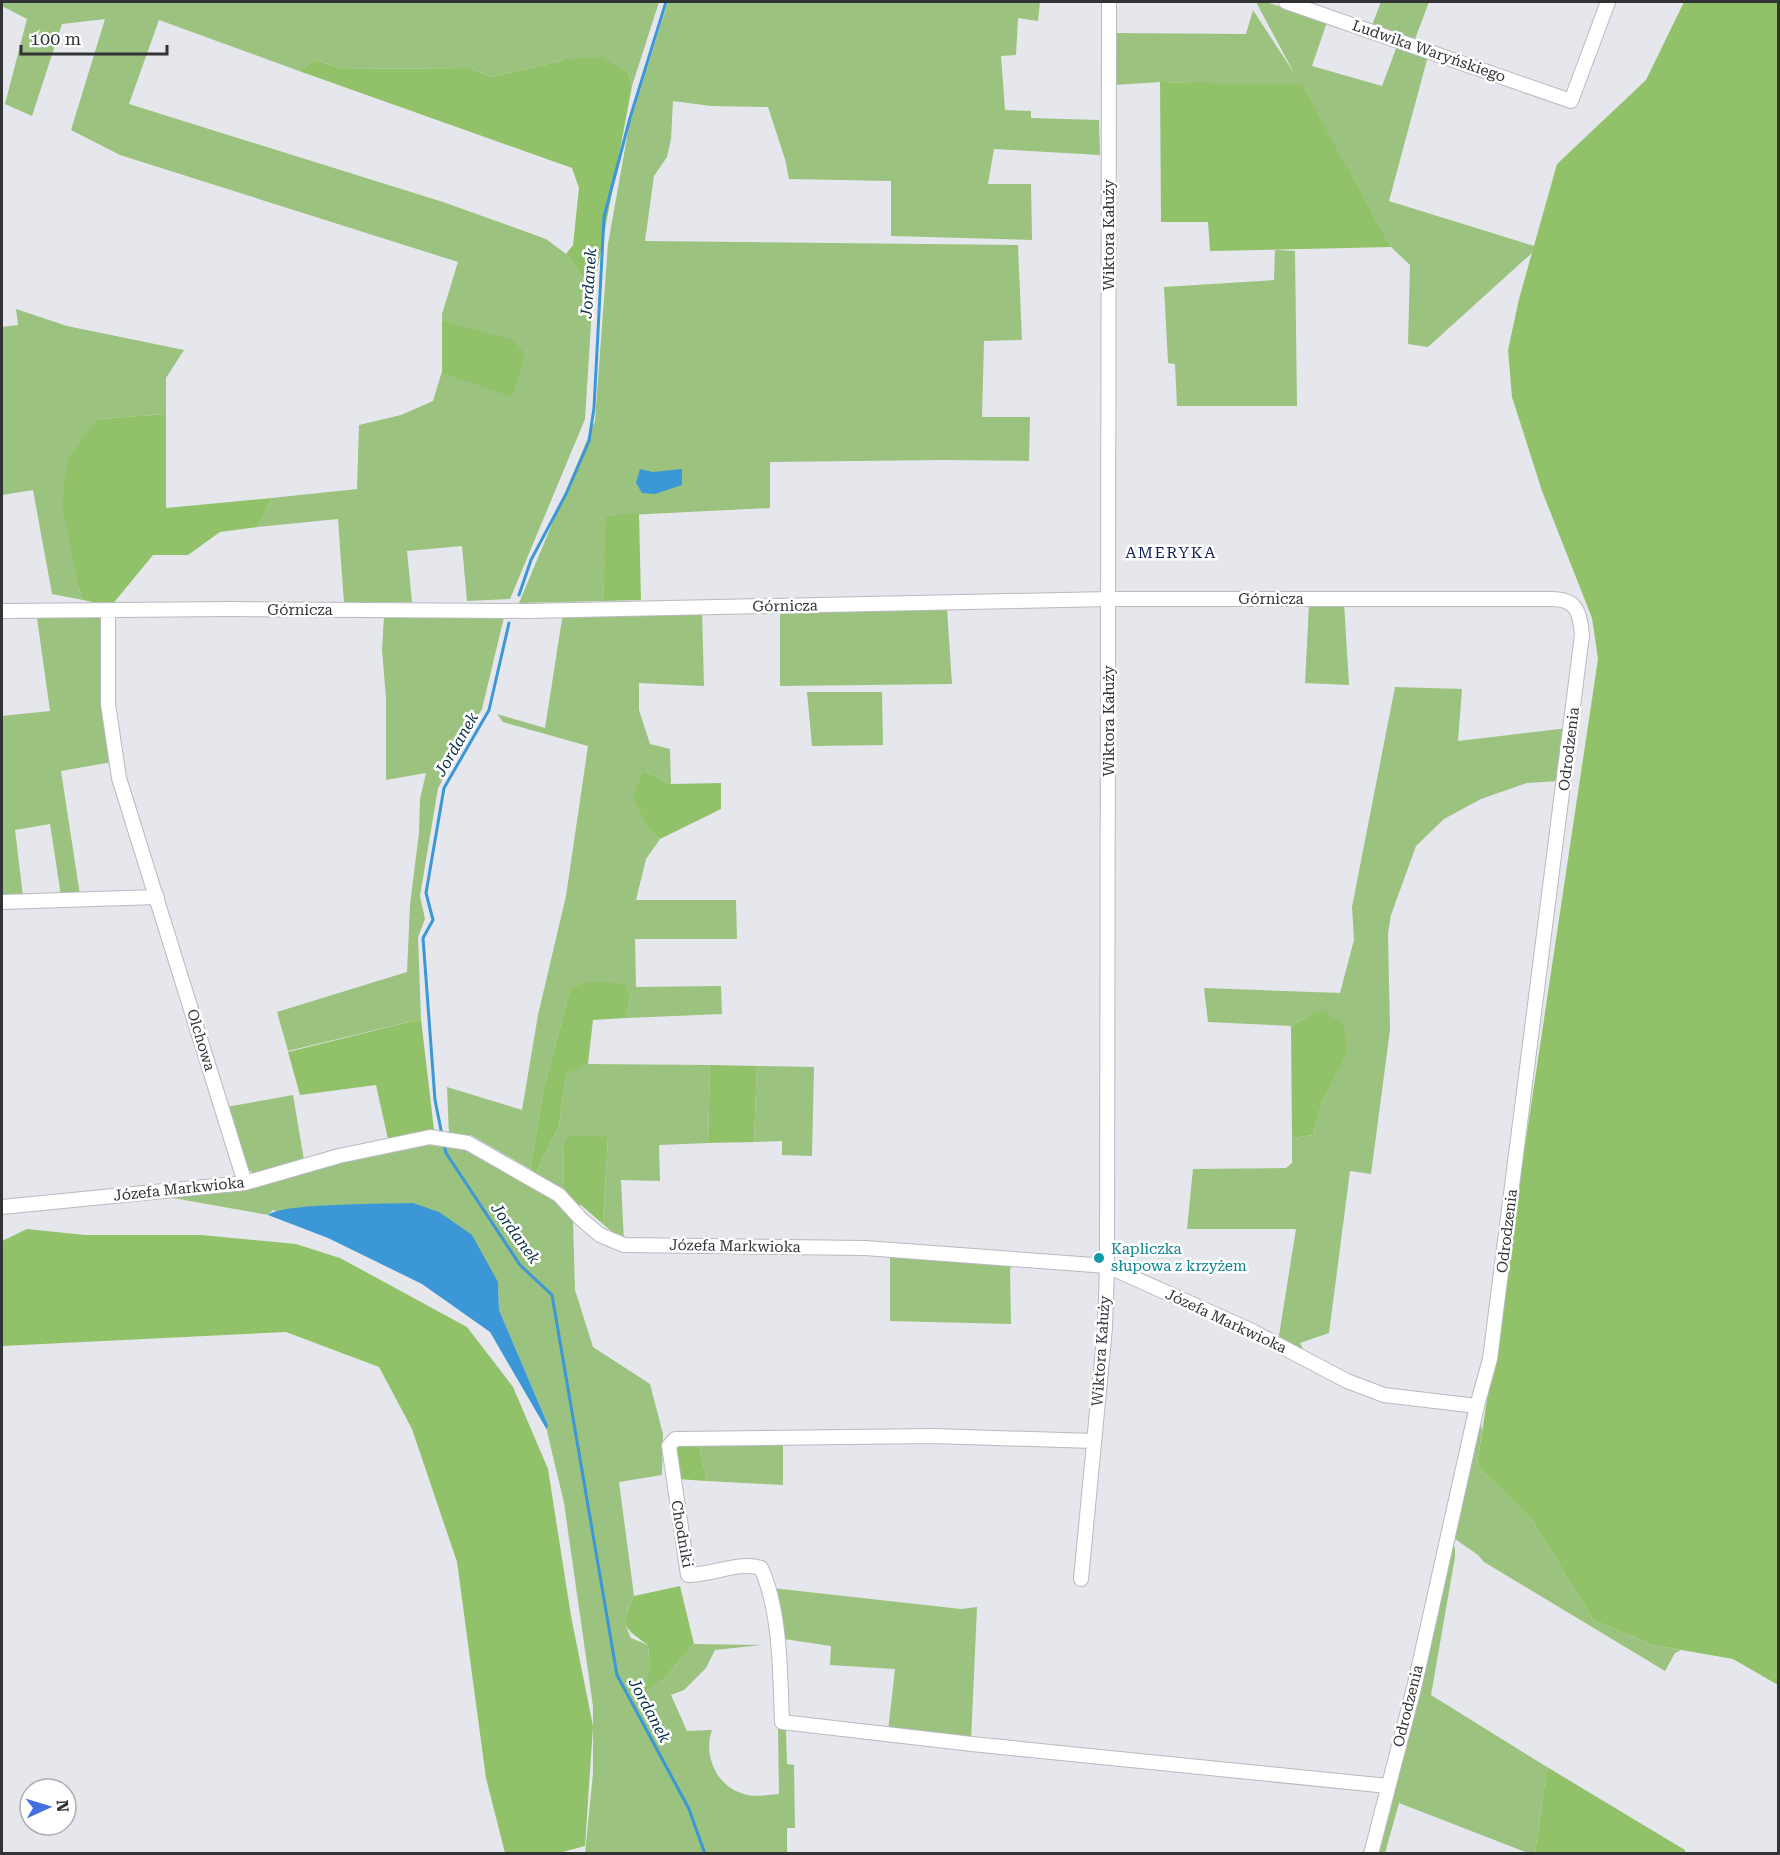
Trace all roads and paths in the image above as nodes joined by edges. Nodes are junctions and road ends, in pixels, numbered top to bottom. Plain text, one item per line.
1 (1109, 2) edge
2 (1286, 2) edge
3 (1608, 2) edge
4 (1109, 599) junction
5 (1569, 601) joint
6 (2, 611) edge
7 (108, 611) junction
8 (157, 897) junction
9 (2, 902) edge
10 (245, 1183) junction
11 (2, 1207) edge
12 (1107, 1266) junction
13 (1477, 1406) junction
14 (1094, 1441) junction
15 (1081, 1579) dead end
16 (1388, 1786) junction
17 (1371, 1854) edge

1 - 4 street, Wiktora Kałuży
2 - 3 street, Ludwika Waryńskiego
4 - 5 street, Górnicza
4 - 7 street, Górnicza
4 - 12 street, Wiktora Kałuży
5 - 13 street, Odrodzenia
6 - 7 street, Górnicza
7 - 8 street, Olchowa
8 - 9 street
8 - 10 street, Olchowa
10 - 11 street, Józefa Markwioka
10 - 12 street, Józefa Markwioka
12 - 13 street, Józefa Markwioka
12 - 14 street, Wiktora Kałuży
13 - 16 street, Odrodzenia
14 - 15 street, Wiktora Kałuży
14 - 16 street, Chodniki
16 - 17 street, Odrodzenia

